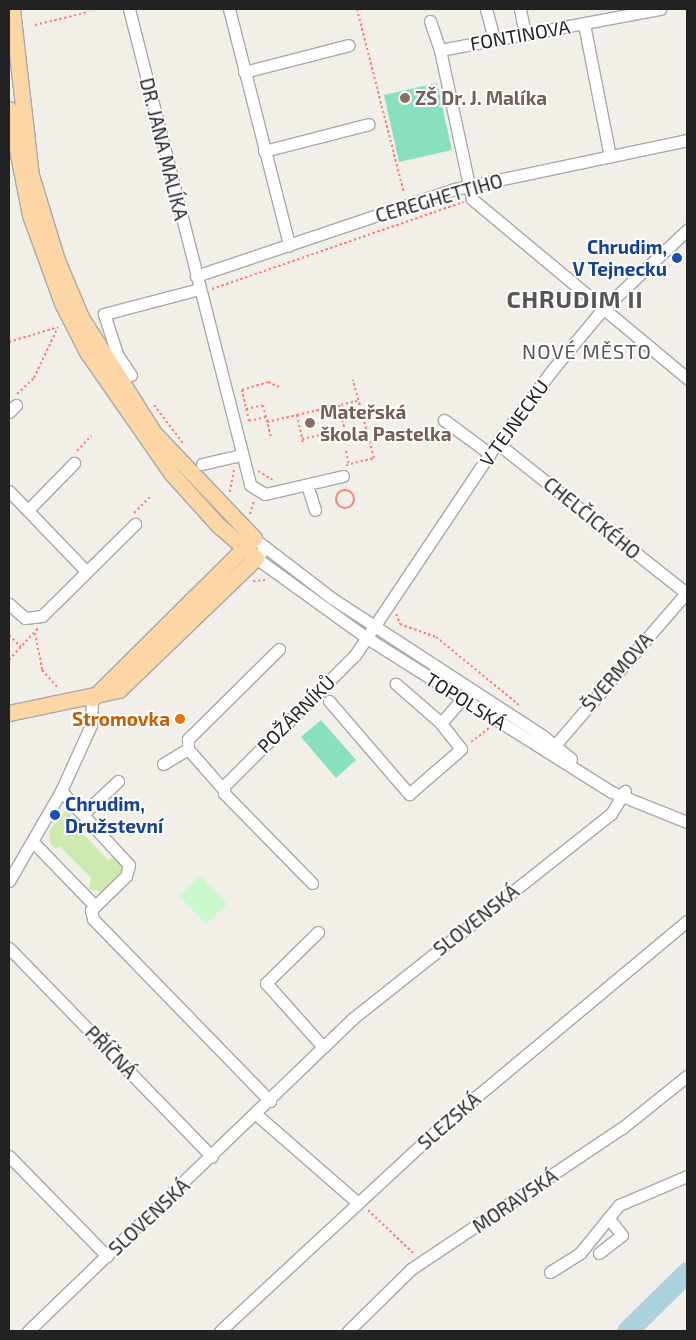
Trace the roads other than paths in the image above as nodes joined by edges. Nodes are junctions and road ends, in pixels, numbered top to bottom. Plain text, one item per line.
1 (12, 9) edge
2 (129, 9) edge
3 (229, 9) edge
4 (486, 9) edge
5 (520, 9) edge
6 (660, 9) edge
7 (430, 21) dead end
8 (584, 24) junction
9 (525, 34) junction
10 (494, 39) junction
11 (350, 45) dead end
12 (440, 50) junction
13 (244, 72) junction
14 (9, 109) edge
15 (369, 124) dead end
16 (687, 140) edge
17 (16, 147) edge
18 (264, 152) junction
19 (610, 156) junction
20 (467, 186) junction
21 (687, 230) edge
22 (289, 245) junction
23 (196, 276) junction
24 (199, 290) junction
25 (602, 310) junction
26 (131, 375) dead end
27 (687, 378) edge
28 (444, 420) dead end
29 (497, 443) junction
30 (490, 454) junction
31 (239, 455) junction
32 (74, 463) dead end
33 (202, 464) dead end
34 (342, 472) road end
35 (307, 485) junction
36 (9, 491) edge
37 (28, 510) junction
38 (315, 510) dead end
39 (132, 521) road end
40 (255, 548) junction
41 (87, 572) junction
42 (687, 593) edge
43 (9, 604) edge
44 (374, 627) junction
45 (367, 638) junction
46 (279, 649) dead end
47 (396, 684) dead end
48 (470, 688) junction
49 (92, 699) junction
50 (463, 699) junction
51 (329, 701) dead end
52 (10, 709) edge
53 (441, 723) junction
54 (188, 749) junction
55 (551, 749) junction
56 (163, 764) dead end
57 (118, 781) dead end
58 (223, 789) junction
59 (61, 791) junction
60 (623, 794) junction
61 (83, 814) junction
62 (687, 814) edge
63 (687, 822) edge
64 (33, 842) junction
65 (9, 881) edge
66 (312, 882) dead end
67 (95, 906) junction
68 (687, 921) edge
69 (318, 932) dead end
70 (9, 948) edge
71 (322, 1047) junction
72 (687, 1076) edge
73 (270, 1101) junction
74 (257, 1115) junction
75 (9, 1156) edge
76 (212, 1157) junction
77 (687, 1176) edge
78 (362, 1205) junction
79 (608, 1218) junction
80 (599, 1253) dead end
81 (107, 1256) junction
82 (550, 1272) dead end
83 (28, 1331) edge
84 (220, 1331) edge
85 (348, 1331) edge

1 - 17 main road
2 - 23 street, DR. JANA MALÍKA
3 - 13 street
4 - 10 street
5 - 9 street
6 - 8 street, FONTINOVA
7 - 12 street
8 - 9 street, FONTINOVA
8 - 19 street
9 - 10 street, FONTINOVA
10 - 12 street, FONTINOVA
11 - 13 street
12 - 20 street
13 - 18 street
14 - 17 main road
15 - 18 street
16 - 19 street, CEREGHETTIHO
17 - 40 main road
18 - 22 street
19 - 20 street, CEREGHETTIHO
20 - 22 street, CEREGHETTIHO
20 - 25 street
21 - 25 street, V TEJNECKU
22 - 23 street, CEREGHETTIHO
23 - 24 street, DR. JANA MALÍKA
24 - 26 street
24 - 31 street, DR. JANA MALÍKA
25 - 27 street
25 - 29 street, V TEJNECKU
28 - 30 street
29 - 30 street, V TEJNECKU
29 - 42 street, CHELČICKÉHO
30 - 44 street, V TEJNECKU
31 - 33 street
31 - 35 street, DR. JANA MALÍKA
32 - 37 street
34 - 35 street
35 - 38 street
36 - 37 street
37 - 41 street
39 - 41 street
40 - 44 street, TOPOLSKÁ
40 - 45 street, TOPOLSKÁ
40 - 49 main road
41 - 43 street
42 - 55 street, ŠVERMOVA
44 - 45 street, V TEJNECKU
44 - 48 street, TOPOLSKÁ
45 - 50 street, TOPOLSKÁ
45 - 58 street, POŽÁRNÍKŮ
46 - 54 street
47 - 53 street
48 - 50 street
48 - 55 street, TOPOLSKÁ
49 - 52 main road
49 - 59 street
50 - 53 street
50 - 55 street, TOPOLSKÁ
51 - 53 street
54 - 56 street
54 - 58 street
55 - 60 street, TOPOLSKÁ
57 - 61 street
58 - 66 street
59 - 61 street
59 - 64 street
60 - 62 street, TOPOLSKÁ
60 - 63 street, TOPOLSKÁ
60 - 71 street, SLOVENSKÁ
61 - 67 street
64 - 65 street
64 - 67 street
67 - 73 street
68 - 78 street, SLEZSKÁ
69 - 71 street
70 - 76 street, PŘÍČNÁ
71 - 73 street, SLOVENSKÁ
72 - 85 street, MORAVSKÁ
73 - 74 street, SLOVENSKÁ
74 - 76 street, SLOVENSKÁ
74 - 78 street
75 - 81 street
76 - 81 street, SLOVENSKÁ
77 - 79 street
78 - 84 street, SLEZSKÁ
79 - 80 street
79 - 82 street
81 - 83 street, SLOVENSKÁ

